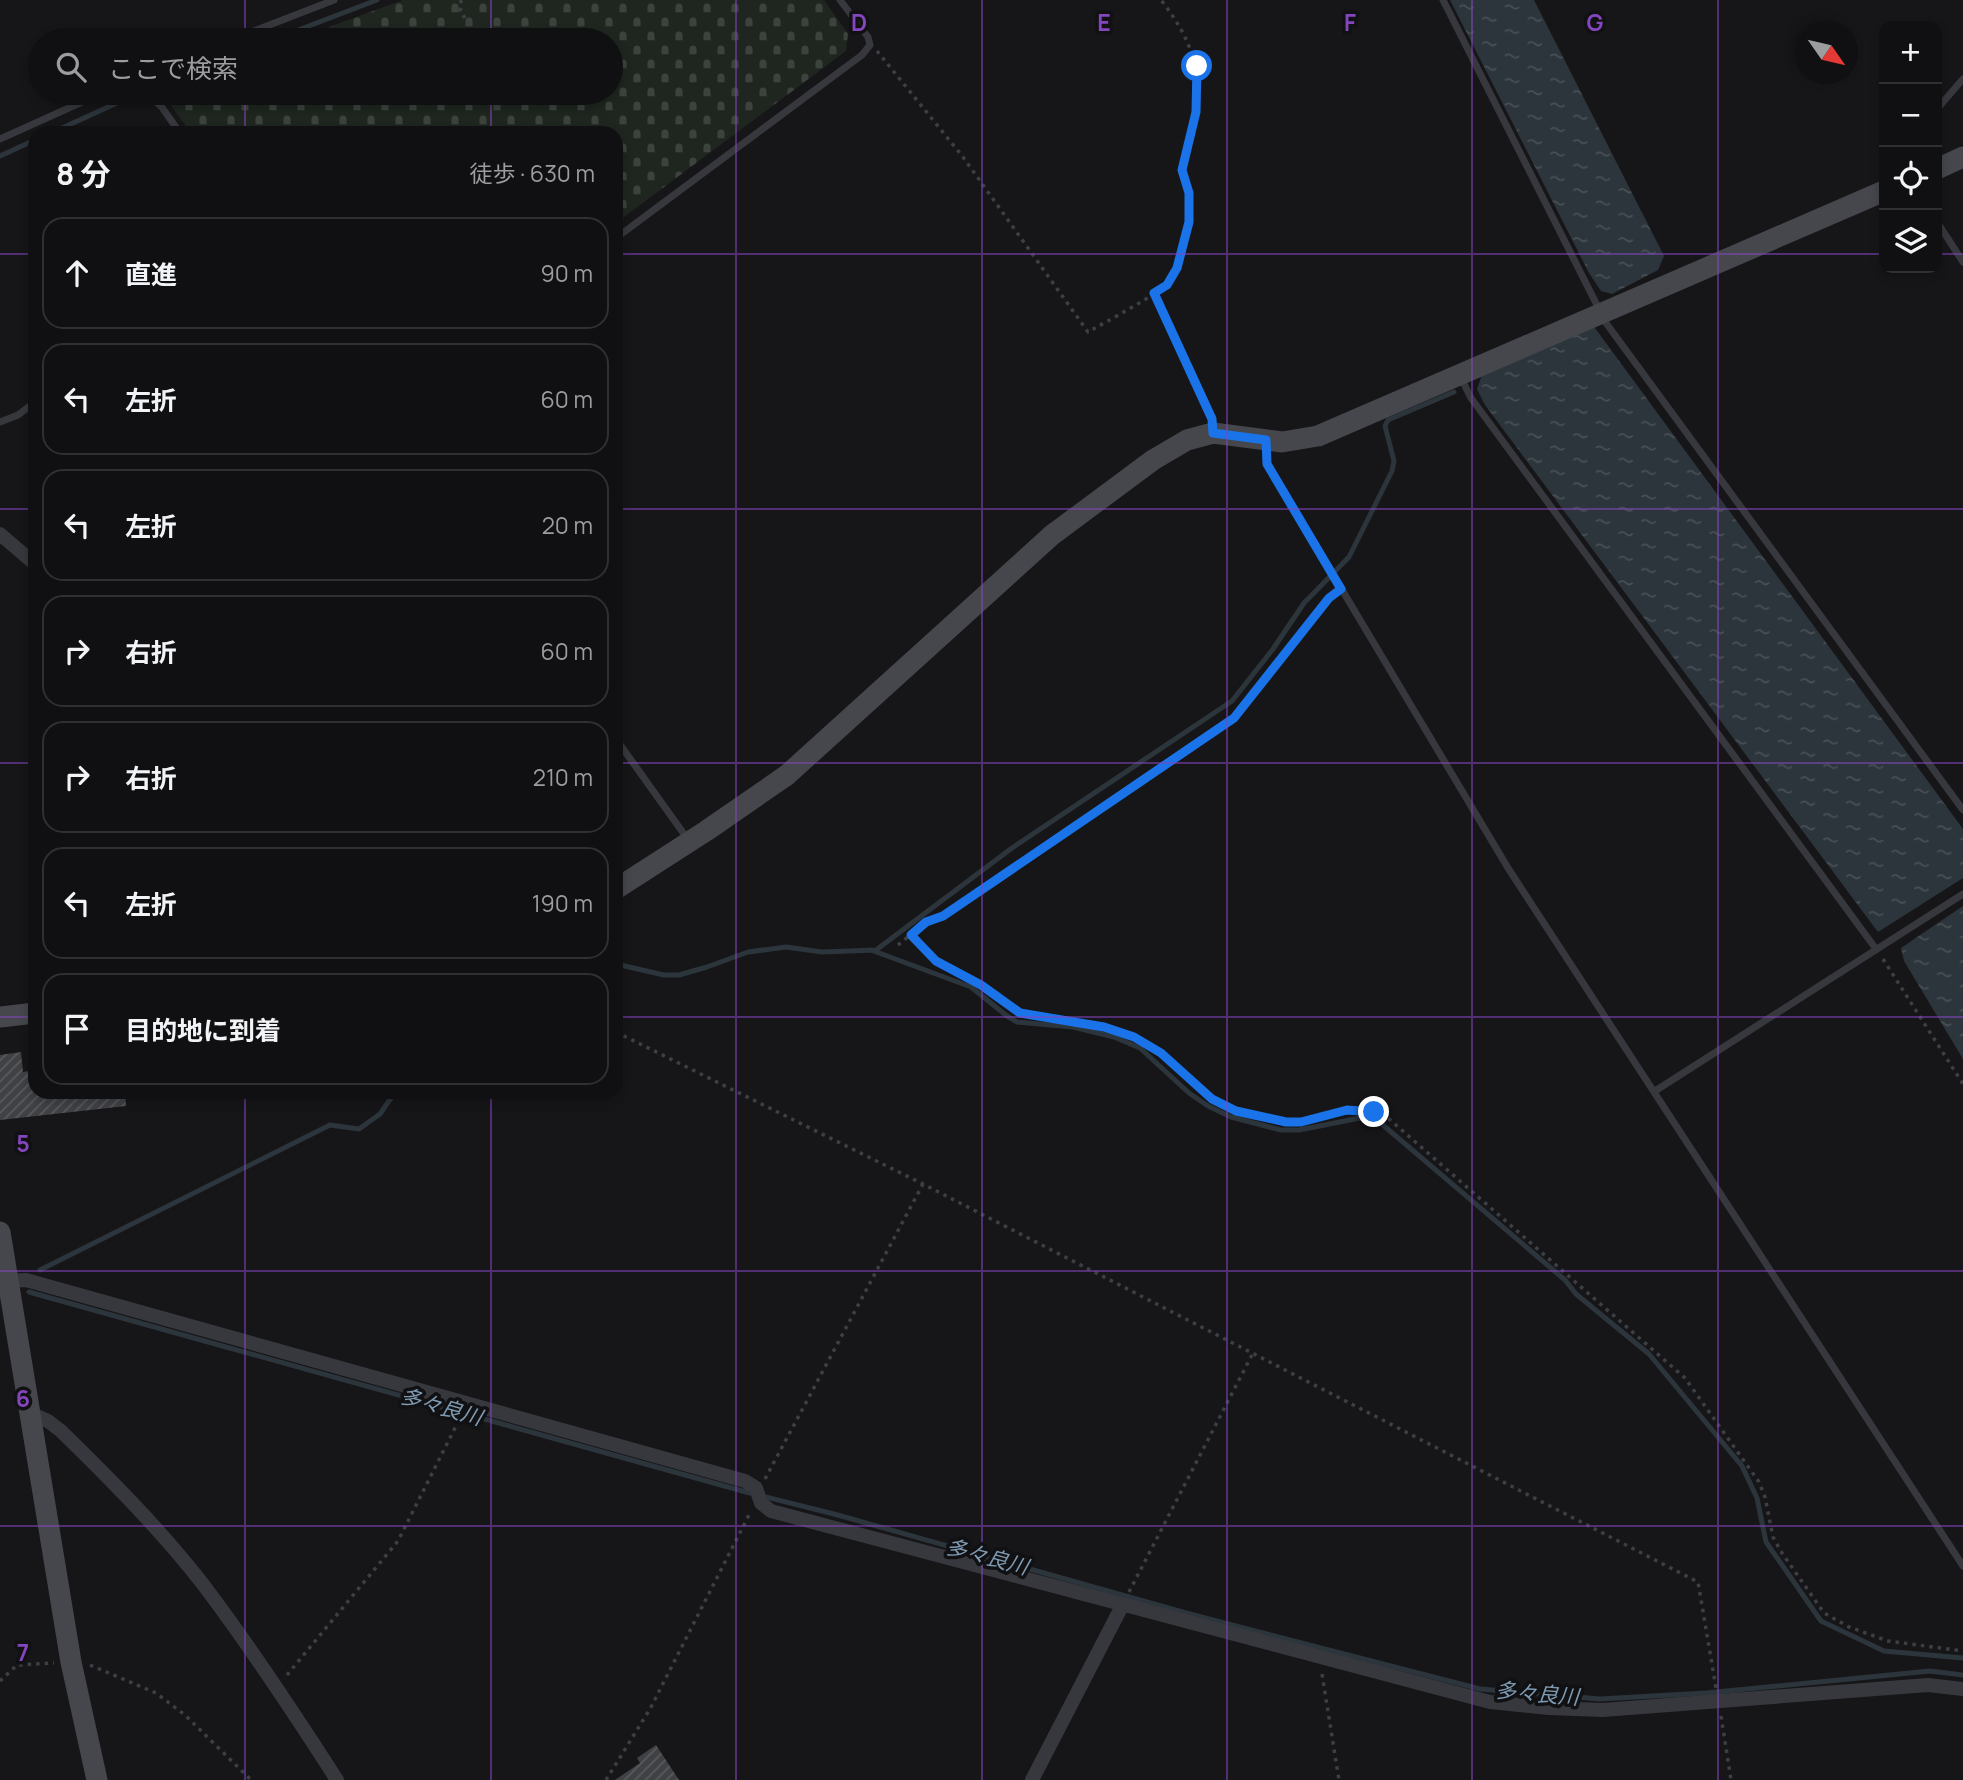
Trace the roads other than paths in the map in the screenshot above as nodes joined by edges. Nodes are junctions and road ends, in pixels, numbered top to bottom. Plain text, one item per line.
1 (334, 0) edge
2 (840, 0) edge
3 (1443, 0) edge
4 (262, 28) edge
5 (1963, 79) edge
6 (1942, 103) edge
7 (75, 105) edge
8 (160, 105) edge
9 (28, 126) edge
10 (29, 126) edge
11 (175, 126) edge
12 (0, 139) edge
13 (1963, 157) edge
14 (1942, 167) edge
15 (1879, 193) edge
16 (1942, 230) edge
17 (623, 233) edge
18 (1963, 262) edge
19 (1600, 313) junction
20 (1459, 375) junction
21 (28, 407) edge
22 (0, 422) edge
23 (1266, 440) junction
24 (0, 534) edge
25 (28, 558) edge
26 (623, 748) edge
27 (1963, 810) edge
28 (689, 842) junction
29 (623, 884) edge
30 (1963, 894) edge
31 (1876, 949) junction
32 (28, 1014) edge
33 (0, 1017) edge
34 (1655, 1091) junction
35 (1, 1240) edge
36 (8, 1281) junction
37 (32, 1414) junction
38 (1963, 1566) edge
39 (1122, 1606) junction
40 (1963, 1689) edge
41 (97, 1780) edge
42 (337, 1780) edge
43 (1032, 1780) edge

1 - 4 lane
2 - 17 lane
3 - 19 lane
5 - 6 lane
7 - 10 lane
8 - 11 lane
9 - 12 lane
13 - 14 street
15 - 19 street
16 - 18 lane
19 - 20 street
19 - 27 lane
20 - 23 street
20 - 31 lane
21 - 22 lane
23 - 28 street
23 - 34 lane
24 - 25 street
26 - 28 lane
28 - 29 street
30 - 31 lane
31 - 34 lane
32 - 33 street
34 - 38 lane
35 - 36 street
36 - 37 street
36 - 39 street
37 - 41 street
37 - 42 street
39 - 40 street
39 - 43 street

